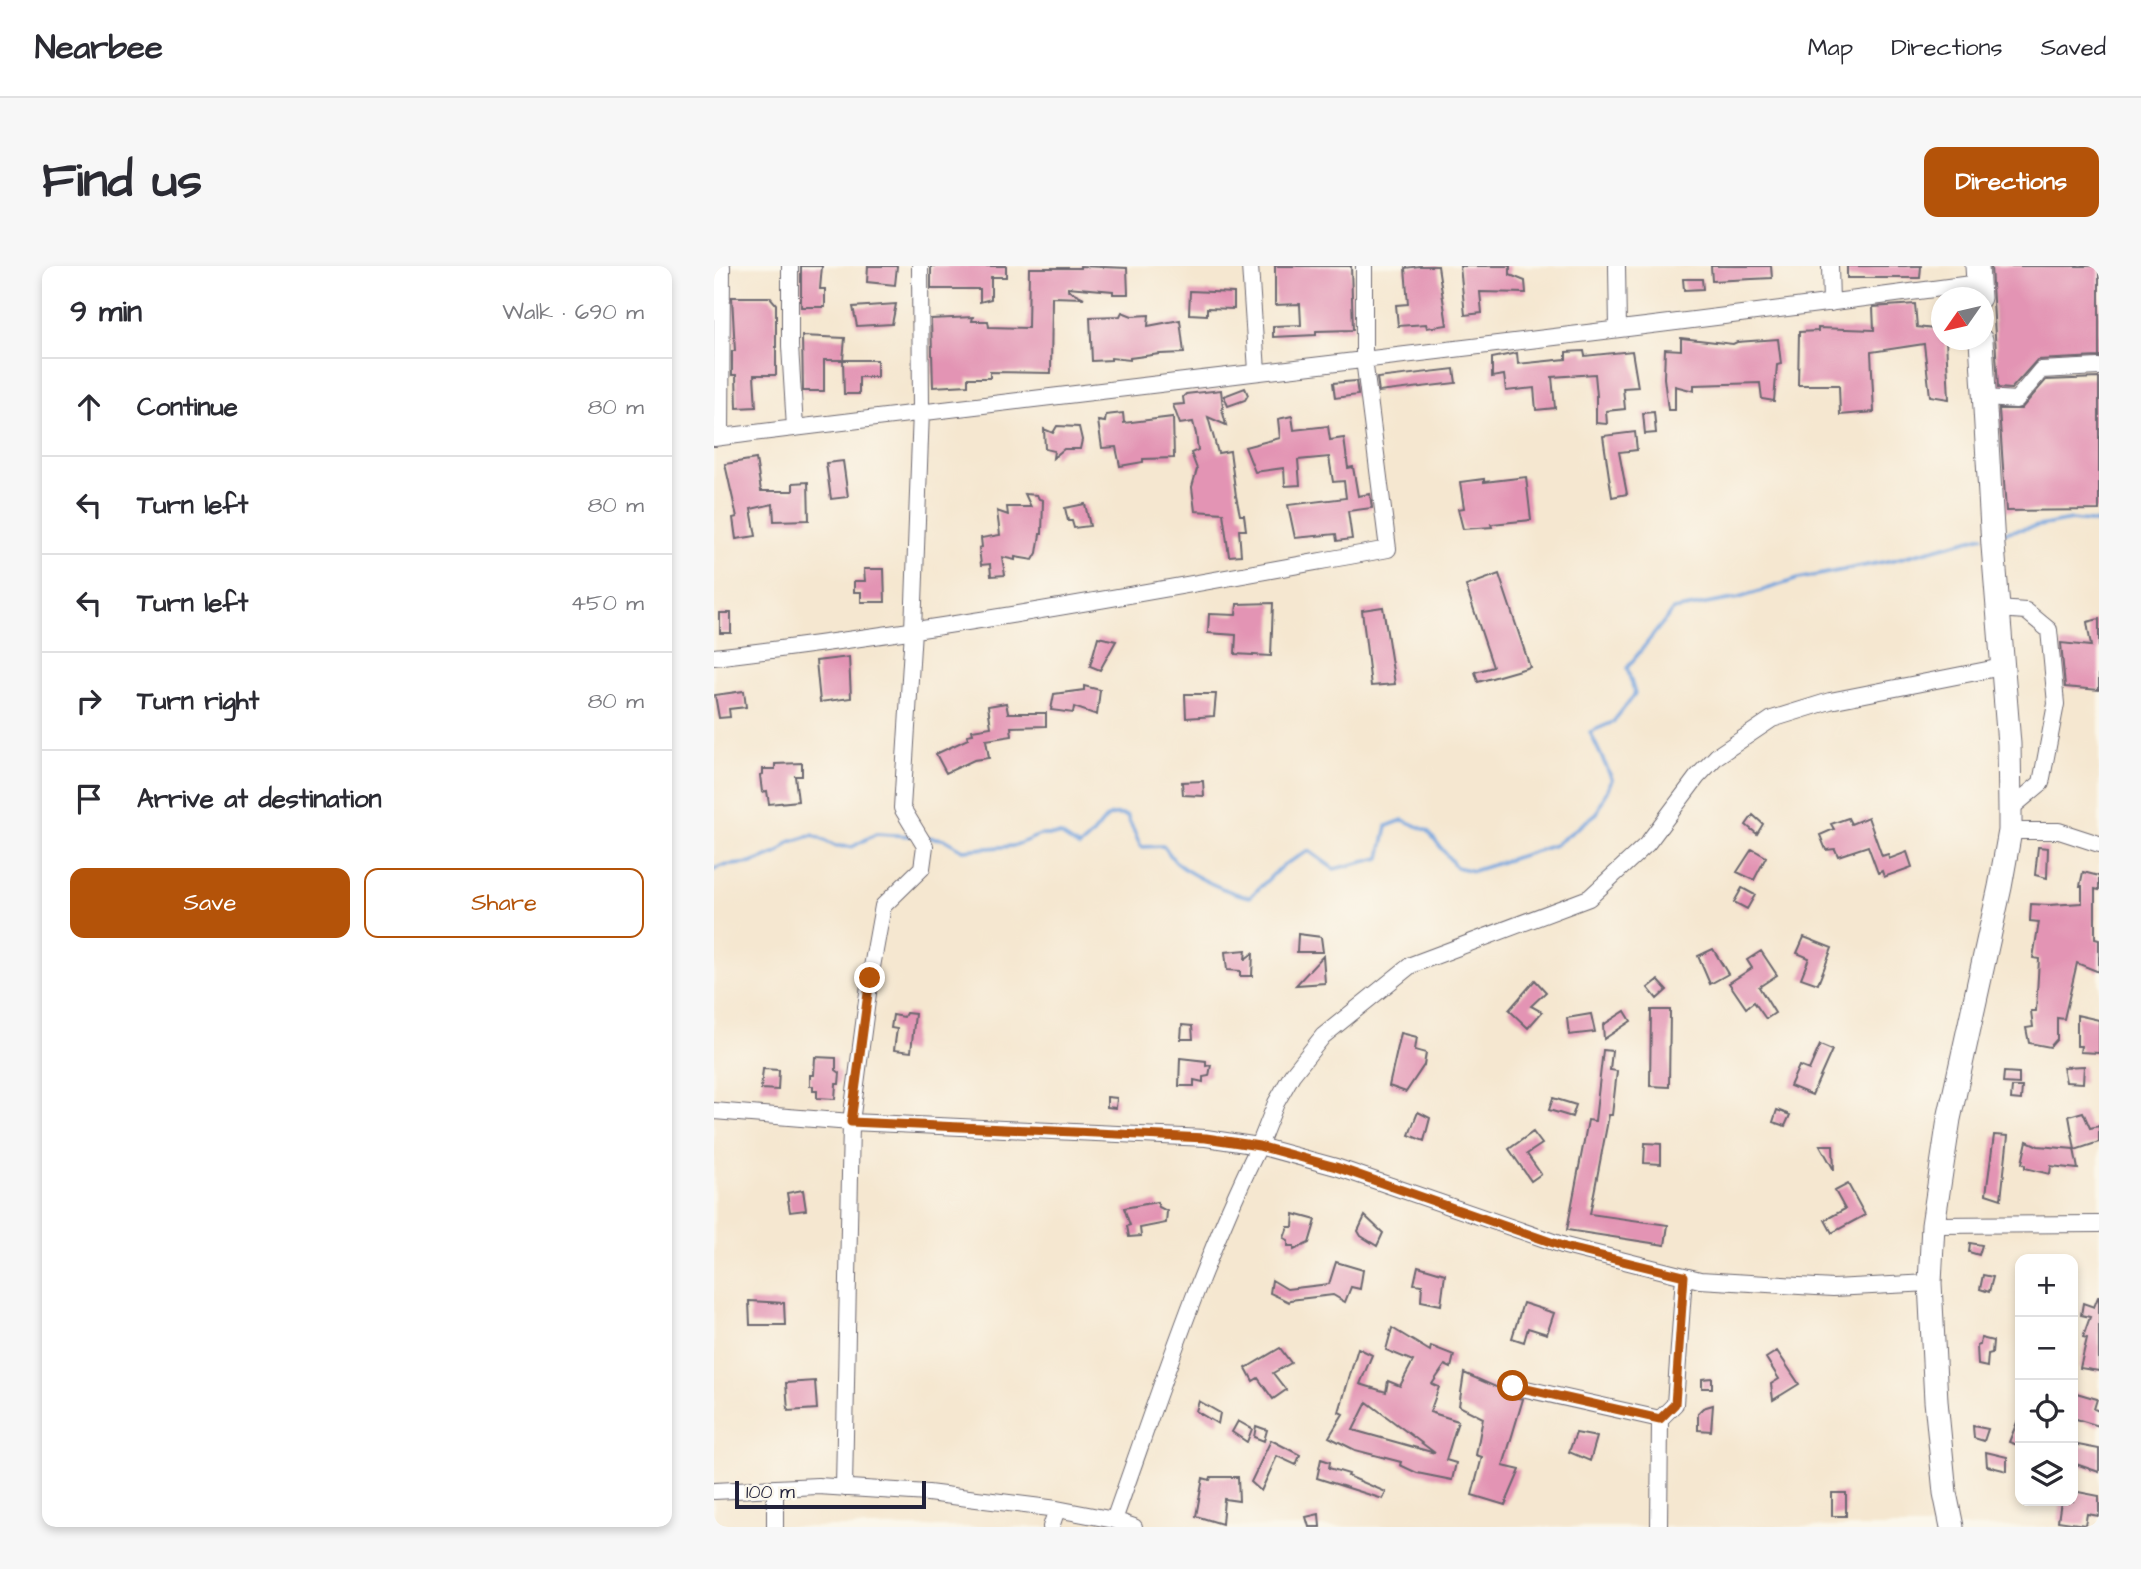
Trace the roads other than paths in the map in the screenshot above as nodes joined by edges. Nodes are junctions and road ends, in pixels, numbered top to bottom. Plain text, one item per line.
1 (722, 266) edge
2 (790, 266) edge
3 (920, 266) edge
4 (1250, 266) edge
5 (1364, 266) edge
6 (1617, 266) edge
7 (1830, 266) edge
8 (1978, 282) edge
9 (1831, 303) junction
10 (717, 321) edge
11 (1618, 329) junction
12 (1982, 350) edge
13 (1364, 359) junction
14 (2099, 367) edge
15 (1257, 372) junction
16 (1985, 398) junction
17 (921, 411) junction
18 (795, 428) junction
19 (718, 437) edge
20 (1998, 609) junction
21 (913, 630) junction
22 (714, 657) edge
23 (2002, 667) junction
24 (2010, 820) junction
25 (2099, 844) edge
26 (714, 1111) edge
27 (851, 1122) junction
28 (1259, 1146) junction
29 (1933, 1224) junction
30 (2099, 1224) edge
31 (1684, 1276) junction
32 (1930, 1283) junction
33 (1513, 1386) dead end
34 (1660, 1419) junction
35 (775, 1488) junction
36 (844, 1488) junction
37 (714, 1491) edge
38 (1057, 1509) junction
39 (1115, 1520) junction
40 (775, 1527) edge
41 (1051, 1527) edge
42 (1134, 1527) edge
43 (1659, 1527) edge
44 (1952, 1527) edge

1 - 10 street
2 - 18 street
3 - 17 street
4 - 15 street
5 - 13 street
6 - 11 street
7 - 9 street
8 - 9 street
9 - 11 street
10 - 19 street
11 - 13 street
12 - 16 highway
13 - 15 street
13 - 21 street
14 - 16 street
15 - 17 street
16 - 20 highway
17 - 18 street
17 - 21 street
18 - 19 street
20 - 23 highway
20 - 24 street
21 - 22 street
21 - 27 street
23 - 24 highway
23 - 28 street
24 - 25 street
24 - 29 highway
26 - 27 street
27 - 28 street
27 - 36 street
28 - 31 street
28 - 39 street
29 - 30 street
29 - 32 highway
31 - 32 street
31 - 34 street
32 - 44 highway
33 - 34 street
34 - 43 street
35 - 36 street
35 - 37 street
35 - 40 street
36 - 38 street
38 - 39 street
38 - 41 street
39 - 42 street

